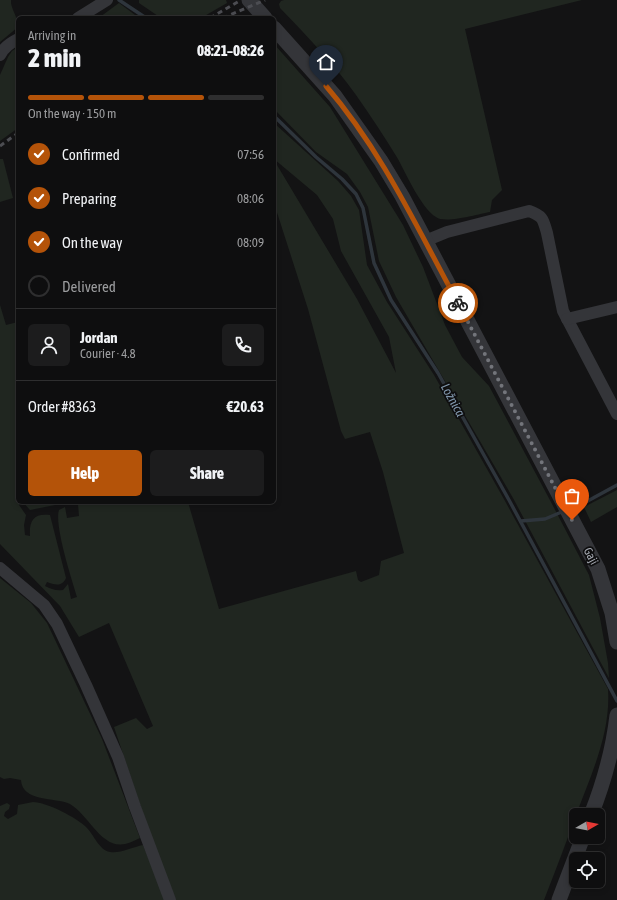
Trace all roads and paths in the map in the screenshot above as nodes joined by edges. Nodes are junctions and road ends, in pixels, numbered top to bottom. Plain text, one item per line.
1 (106, 0) edge
2 (249, 0) edge
3 (81, 16) edge
4 (263, 16) edge
5 (276, 30) edge
6 (16, 40) edge
7 (0, 56) edge
8 (425, 241) junction
9 (617, 307) edge
10 (567, 319) junction
11 (617, 414) edge
12 (0, 568) edge
13 (617, 642) edge
14 (617, 715) edge
15 (594, 808) edge
16 (580, 844) edge
17 (170, 900) edge
18 (559, 900) edge

1 - 3 street
2 - 4 street
5 - 8 street, Gaji
6 - 7 street
8 - 10 street
8 - 13 street, Gaji
9 - 10 street
10 - 11 street
12 - 17 street
14 - 15 street
16 - 18 street

